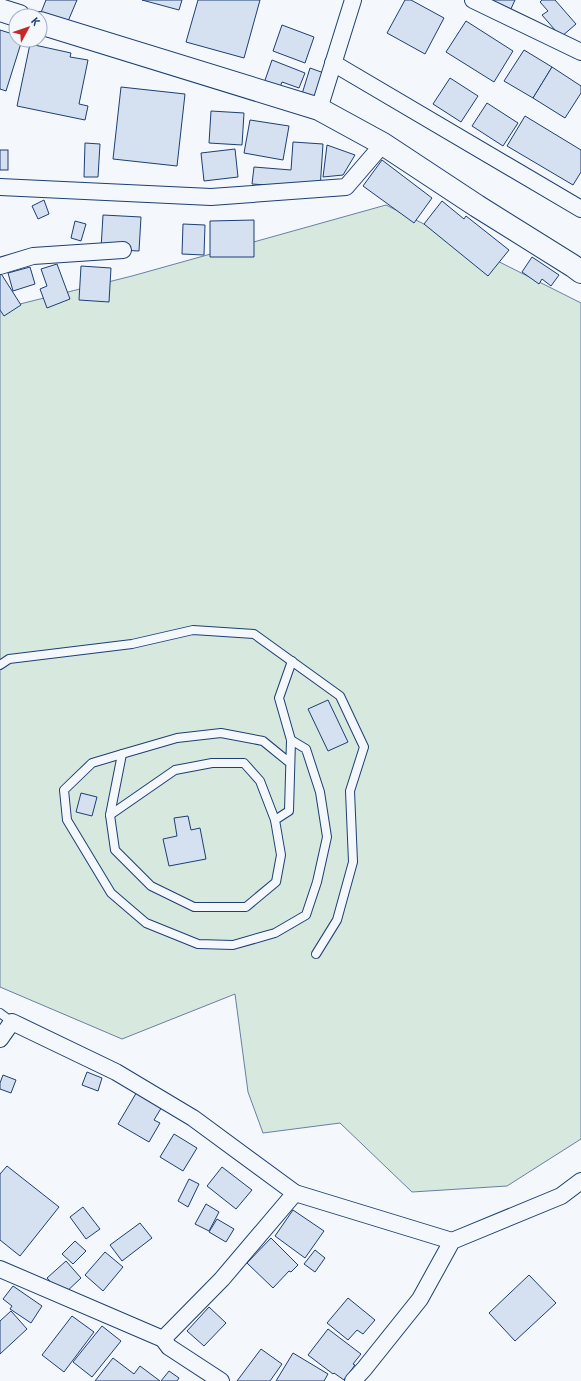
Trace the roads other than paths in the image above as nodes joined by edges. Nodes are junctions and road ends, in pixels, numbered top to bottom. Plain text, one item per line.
1 (353, 0) edge
2 (473, 0) edge
3 (48, 25) edge
4 (581, 52) edge
5 (333, 63) junction
6 (319, 109) junction
7 (383, 144) junction
8 (0, 187) edge
9 (581, 209) edge
10 (123, 250) dead end
11 (578, 265) edge
12 (0, 266) edge
13 (292, 661) junction
14 (0, 665) edge
15 (291, 740) junction
16 (122, 754) junction
17 (290, 763) junction
18 (110, 815) junction
19 (275, 820) junction
20 (316, 954) dead end
21 (6, 1018) edge
22 (0, 1039) edge
23 (581, 1181) edge
24 (295, 1193) junction
25 (452, 1241) junction
26 (0, 1269) edge
27 (163, 1339) junction
28 (221, 1381) edge
29 (352, 1381) edge

1 - 5 street
2 - 4 street
3 - 6 street
5 - 6 street
5 - 9 street
6 - 7 street
7 - 8 street
7 - 11 street
10 - 12 street
13 - 14 lane
13 - 15 lane
13 - 20 lane
15 - 16 lane
15 - 17 lane
16 - 17 lane
16 - 18 lane
17 - 19 lane
18 - 19 lane
18 - 19 lane
21 - 22 street
21 - 24 street
23 - 25 street
24 - 25 street
24 - 27 street
25 - 29 street
26 - 27 street
27 - 28 street

